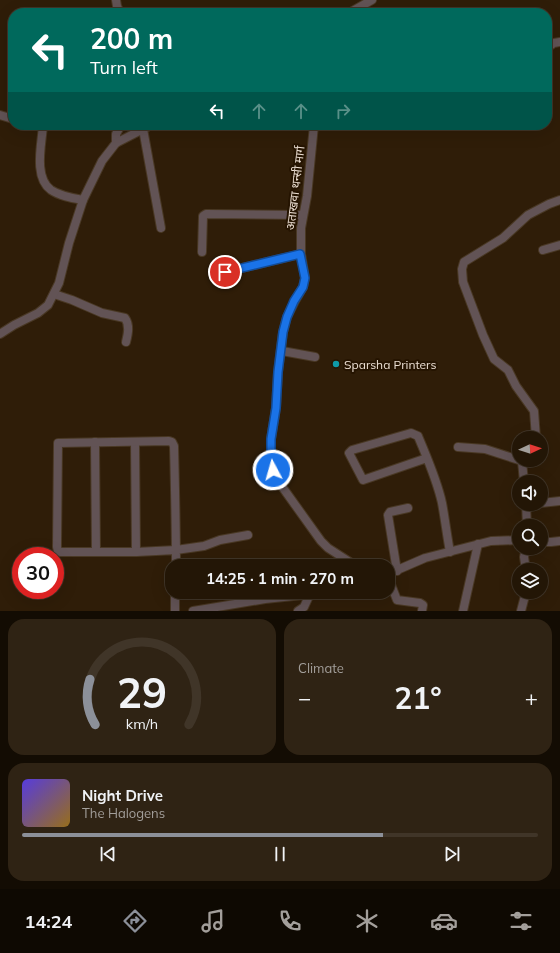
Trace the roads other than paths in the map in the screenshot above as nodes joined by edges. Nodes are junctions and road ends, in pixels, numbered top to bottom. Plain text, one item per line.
1 (372, 0) edge
2 (358, 8) edge
3 (42, 130) edge
4 (118, 130) edge
5 (141, 130) edge
6 (143, 130) edge
7 (314, 130) edge
8 (116, 143) junction
9 (83, 200) junction
10 (560, 200) edge
11 (303, 215) junction
12 (161, 228) dead end
13 (560, 244) edge
14 (543, 250) dead end
15 (202, 252) dead end
16 (300, 254) junction
17 (225, 272) dead end
18 (54, 294) junction
19 (0, 334) edge
20 (126, 342) dead end
21 (282, 351) junction
22 (315, 357) dead end
23 (535, 431) edge
24 (95, 442) junction
25 (135, 442) junction
26 (458, 447) dead end
27 (512, 457) edge
28 (427, 458) junction
29 (560, 501) edge
30 (548, 502) edge
31 (408, 508) dead end
32 (248, 535) dead end
33 (512, 540) edge
34 (560, 541) edge
35 (548, 542) edge
36 (478, 544) junction
37 (176, 550) junction
38 (96, 552) junction
39 (136, 552) junction
40 (450, 552) junction
41 (176, 559) edge
42 (345, 559) edge
43 (397, 570) joint
44 (395, 595) edge
45 (175, 599) edge
46 (265, 599) edge
47 (308, 599) edge
48 (524, 599) edge
49 (175, 611) edge
50 (193, 611) edge
51 (298, 611) edge
52 (422, 611) edge
53 (463, 611) edge
54 (521, 611) edge

1 - 2 street
3 - 9 street
4 - 8 street
5 - 8 street
6 - 12 street
7 - 11 street, अताखवा थन्सी मार्ग
8 - 9 street
9 - 18 street
10 - 23 street
11 - 15 street
11 - 16 street, अताखवा थन्सी मार्ग
13 - 14 street
16 - 17 street
16 - 21 street, अताखवा थन्सी मार्ग
18 - 19 street
18 - 20 street
21 - 22 street
21 - 42 street, अताखवा थन्सी मार्ग
24 - 25 street
24 - 38 street
24 - 38 street
25 - 37 street
25 - 39 street
26 - 27 street
28 - 28 street
28 - 40 street
29 - 30 street
31 - 43 street
32 - 37 street
33 - 36 street
34 - 35 street
36 - 40 street
36 - 53 street
37 - 39 street
37 - 41 street
38 - 39 street
40 - 43 street
44 - 52 street
45 - 49 street
46 - 50 street
47 - 51 street
48 - 54 street

